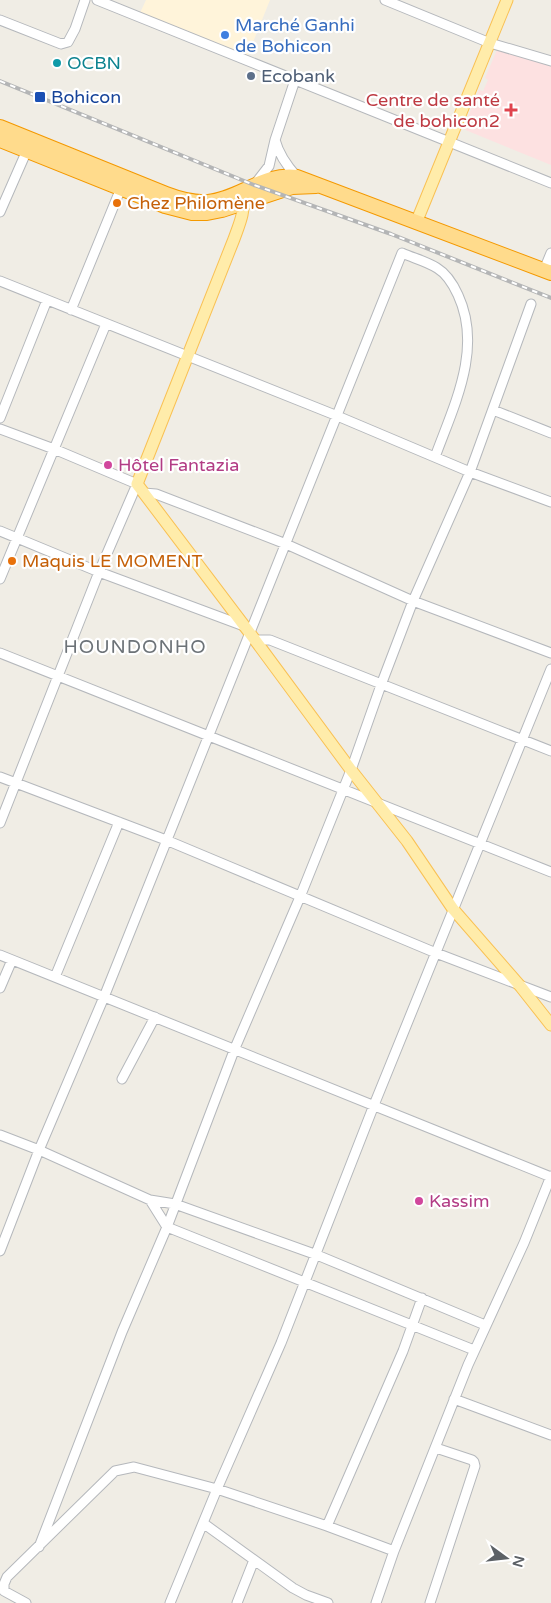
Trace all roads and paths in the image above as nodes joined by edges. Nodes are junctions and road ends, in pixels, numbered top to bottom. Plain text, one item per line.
1 (85, 0) edge
2 (97, 0) edge
3 (385, 0) edge
4 (507, 0) edge
5 (0, 20) edge
6 (490, 43) junction
7 (551, 61) edge
8 (294, 80) junction
9 (0, 127) edge
10 (0, 140) edge
11 (274, 140) junction
12 (449, 142) junction
13 (29, 145) junction
14 (297, 176) junction
15 (551, 183) edge
16 (322, 185) junction
17 (121, 188) junction
18 (246, 193) junction
19 (0, 212) edge
20 (416, 223) junction
21 (551, 253) edge
22 (547, 272) edge
23 (0, 281) edge
24 (48, 300) junction
25 (531, 304) dead end
26 (72, 310) junction
27 (106, 324) junction
28 (189, 356) junction
29 (493, 410) junction
30 (336, 415) junction
31 (0, 418) edge
32 (0, 429) edge
33 (551, 434) edge
34 (54, 449) junction
35 (435, 457) junction
36 (470, 472) junction
37 (140, 488) junction
38 (551, 502) edge
39 (0, 531) edge
40 (17, 538) junction
41 (286, 544) junction
42 (99, 572) junction
43 (0, 579) edge
44 (413, 600) junction
45 (249, 633) junction
46 (0, 653) edge
47 (551, 653) edge
48 (551, 669) edge
49 (58, 677) junction
50 (381, 685) junction
51 (208, 736) junction
52 (523, 740) junction
53 (551, 751) edge
54 (351, 770) junction
55 (0, 777) edge
56 (16, 783) junction
57 (342, 789) junction
58 (375, 800) junction
59 (0, 822) edge
60 (119, 822) junction
61 (166, 840) junction
62 (481, 845) junction
63 (551, 872) edge
64 (300, 897) junction
65 (453, 910) junction
66 (436, 953) junction
67 (0, 955) edge
68 (12, 960) junction
69 (55, 977) junction
70 (522, 986) junction
71 (0, 988) edge
72 (104, 997) junction
73 (551, 998) edge
74 (155, 1017) junction
75 (551, 1026) edge
76 (234, 1048) junction
77 (122, 1079) dead end
78 (374, 1105) junction
79 (0, 1135) edge
80 (39, 1150) junction
81 (551, 1177) edge
82 (150, 1200) junction
83 (175, 1204) junction
84 (167, 1227) junction
85 (0, 1251) edge
86 (317, 1255) junction
87 (306, 1283) junction
88 (422, 1298) junction
89 (412, 1324) junction
90 (485, 1325) junction
91 (474, 1350) junction
92 (454, 1399) junction
93 (551, 1435) edge
94 (436, 1448) junction
95 (217, 1489) junction
96 (203, 1523) junction
97 (327, 1526) junction
98 (39, 1546) junction
99 (394, 1551) junction
100 (254, 1560) junction
101 (26, 1603) edge
102 (170, 1603) edge
103 (237, 1603) edge
104 (328, 1603) edge
105 (376, 1603) edge
106 (430, 1603) edge

1 - 5 street
2 - 8 street
3 - 6 street
4 - 6 main road
6 - 7 street
6 - 12 main road
8 - 11 street
8 - 12 street
9 - 13 highway
10 - 13 highway
11 - 14 street
11 - 18 street
12 - 15 street
12 - 20 main road
13 - 17 highway
13 - 18 highway
13 - 19 street
14 - 16 highway
14 - 18 highway
16 - 18 highway
16 - 20 highway
17 - 18 highway
17 - 26 street
18 - 28 main road
20 - 22 highway
21 - 22 street
23 - 24 street
24 - 26 street
24 - 31 street
25 - 29 street
26 - 27 street
27 - 28 street
27 - 34 street
28 - 30 street
28 - 37 main road
29 - 33 street
29 - 36 street
30 - 35 street
30 - 35 street
30 - 41 street
32 - 34 street
34 - 37 street
34 - 40 street
35 - 36 street
36 - 38 street
36 - 44 street
37 - 41 street
37 - 42 street
37 - 45 main road
39 - 40 street
40 - 42 street
40 - 43 street
41 - 44 street
41 - 45 street
42 - 45 street
42 - 49 street
44 - 47 street
44 - 50 street
45 - 50 street
45 - 51 street
45 - 54 main road
46 - 49 street
48 - 52 street
49 - 51 street
49 - 56 street
50 - 52 street
50 - 54 street
51 - 57 street
51 - 61 street
52 - 53 street
52 - 62 street
54 - 57 street
54 - 58 main road
55 - 56 street
56 - 59 street
56 - 60 street
57 - 58 street
57 - 64 street
58 - 62 street
58 - 65 main road
60 - 61 street
60 - 69 street
61 - 64 street
61 - 72 street
62 - 63 street
62 - 65 street
64 - 66 street
64 - 76 street
65 - 66 street
65 - 70 main road
66 - 70 street
66 - 78 street
67 - 68 street
68 - 69 street
68 - 71 street
69 - 72 street
70 - 73 street
70 - 75 main road
72 - 74 street
72 - 80 street
74 - 76 street
74 - 77 street
76 - 78 street
76 - 83 street
78 - 81 street
78 - 86 street
79 - 80 street
80 - 82 street
80 - 85 street
81 - 90 street
82 - 83 street
82 - 84 street
83 - 84 street
83 - 86 street
84 - 87 street
84 - 98 street
86 - 87 street
86 - 88 street
87 - 89 street
87 - 95 street
88 - 89 street
88 - 90 street
89 - 91 street
89 - 97 street
90 - 91 street
91 - 92 street
92 - 93 street
92 - 94 street
94 - 99 street
94 - 106 street
95 - 96 street
95 - 97 street
95 - 98 street
96 - 100 street
96 - 102 street
97 - 99 street
98 - 101 street
99 - 105 street
100 - 103 street
100 - 104 street

